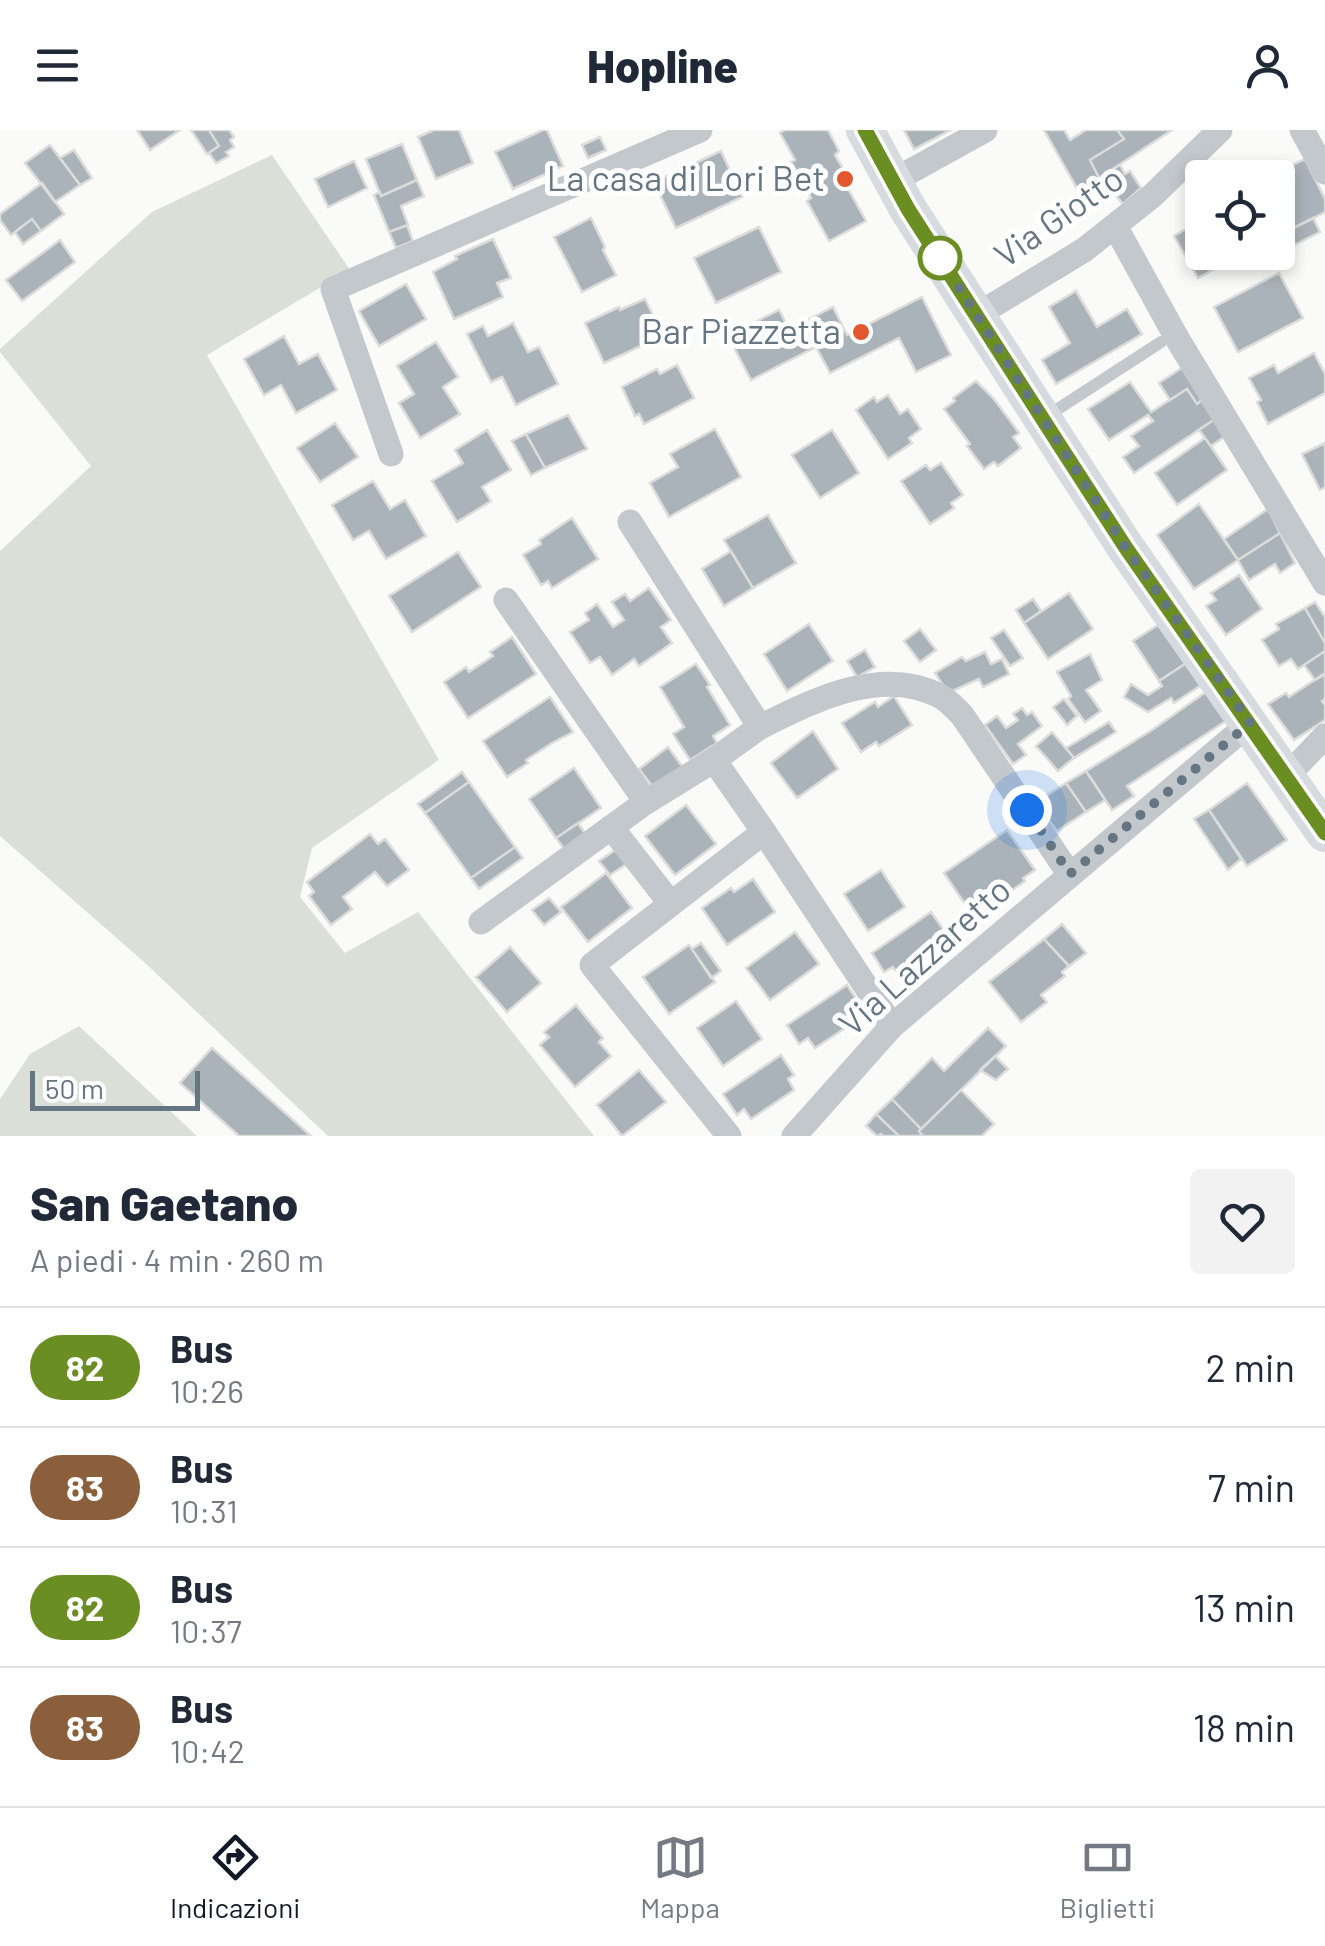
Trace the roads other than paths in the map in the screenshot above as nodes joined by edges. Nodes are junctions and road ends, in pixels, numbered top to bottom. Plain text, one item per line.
1 (700, 130) edge
2 (865, 130) edge
3 (985, 130) edge
4 (1220, 130) edge
5 (1302, 130) edge
6 (1325, 172) edge
7 (893, 181) junction
8 (1115, 226) junction
9 (977, 314) junction
10 (1161, 342) dead end
11 (1042, 419) junction
12 (390, 454) dead end
13 (630, 522) dead end
14 (1325, 583) edge
15 (506, 600) dead end
16 (1250, 723) junction
17 (760, 727) junction
18 (1325, 736) edge
19 (714, 760) junction
20 (1286, 777) junction
21 (646, 802) junction
22 (612, 827) junction
23 (764, 832) junction
24 (1325, 834) edge
25 (1070, 874) junction
26 (671, 904) junction
27 (481, 922) dead end
28 (892, 1026) junction
29 (729, 1136) edge
30 (794, 1136) edge

1 - 12 street
2 - 7 street
3 - 7 street
4 - 8 street, Via Giotto
5 - 6 street
7 - 9 street
8 - 9 street, Via Giotto
8 - 14 street
9 - 11 street
10 - 11 lane
11 - 16 street
13 - 17 street
15 - 21 street
16 - 20 street
16 - 25 street, Via Lazzaretto
17 - 19 street
17 - 25 street
18 - 20 street
19 - 21 street
19 - 23 street
20 - 24 street
21 - 22 street
22 - 26 street
22 - 27 street
23 - 26 street
23 - 28 street
25 - 28 street, Via Lazzaretto
26 - 29 street
28 - 30 street, Via Lazzaretto

